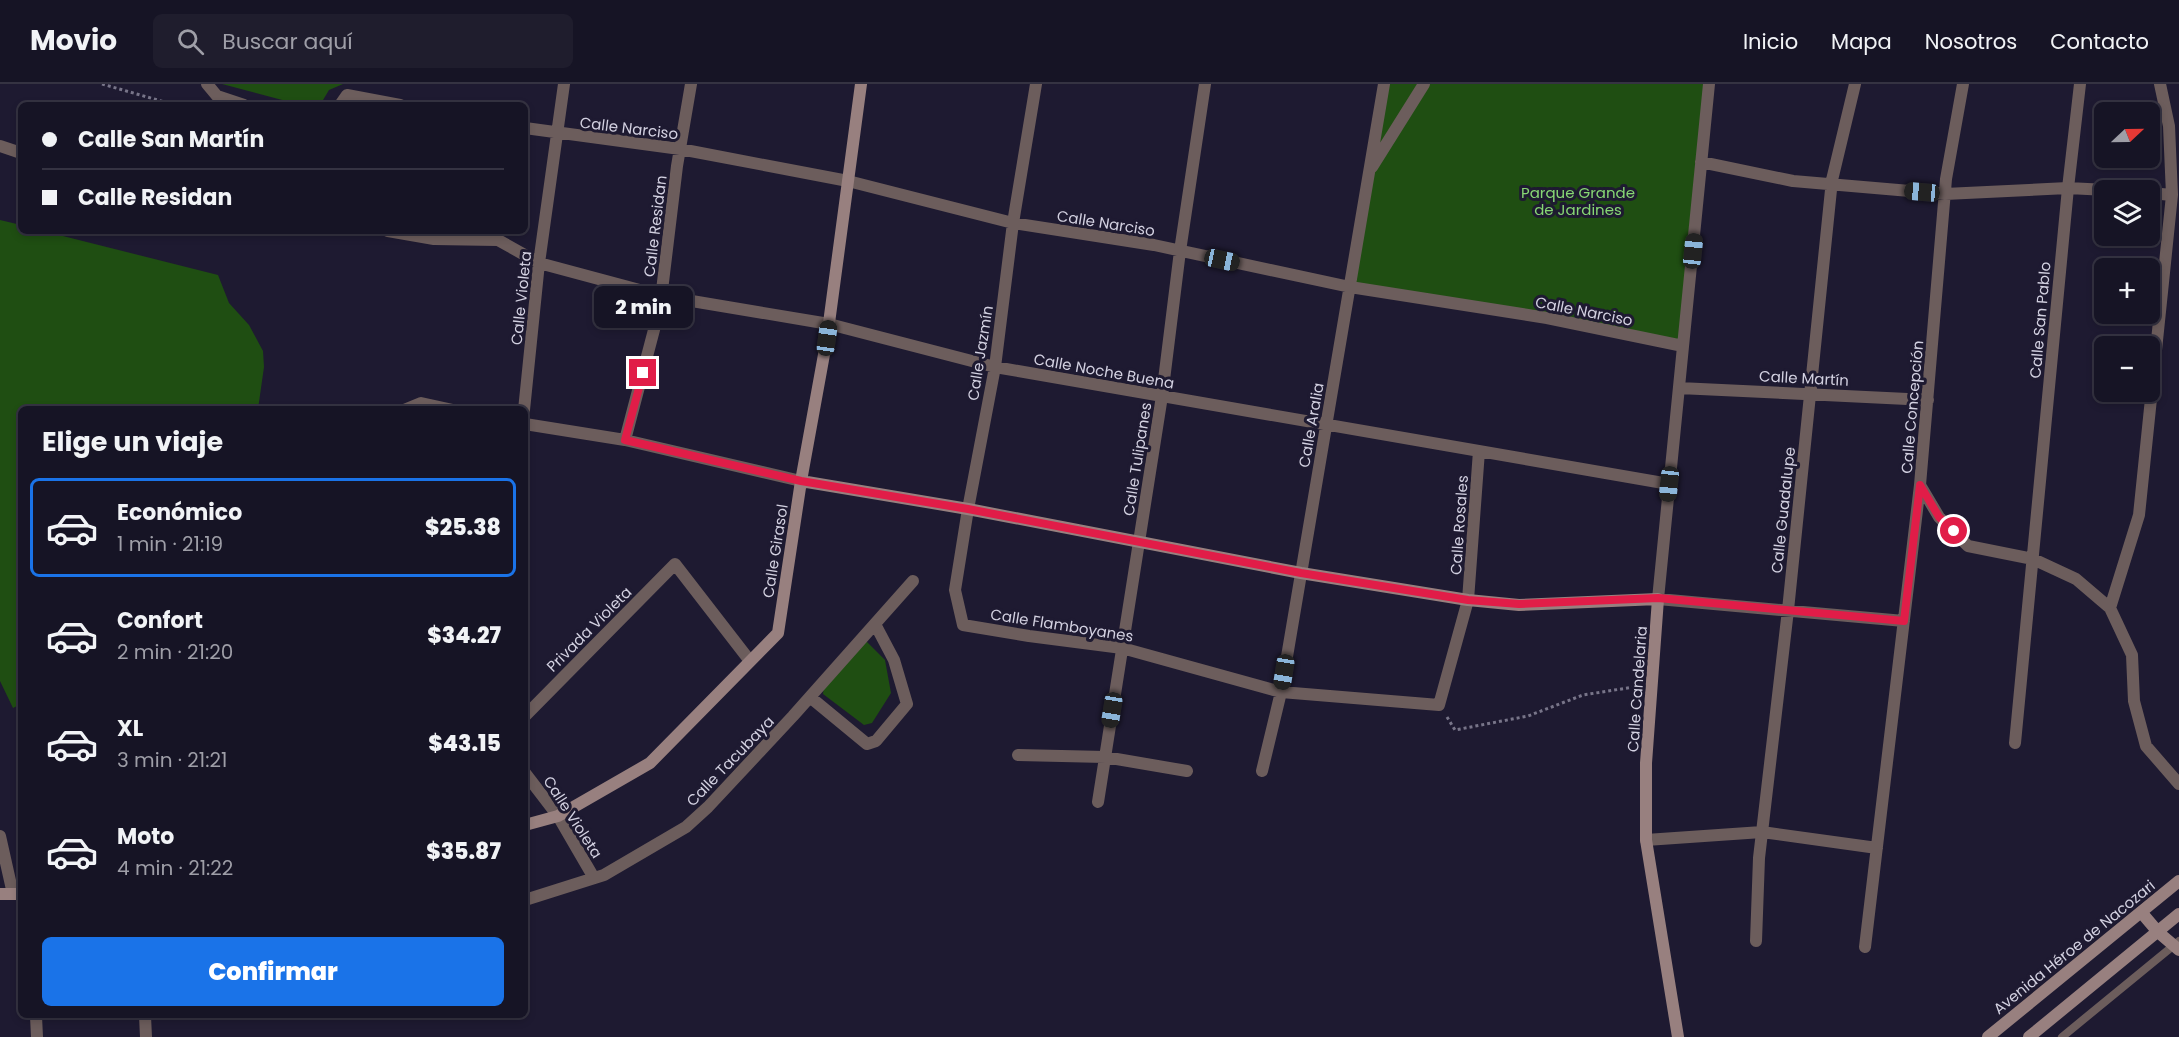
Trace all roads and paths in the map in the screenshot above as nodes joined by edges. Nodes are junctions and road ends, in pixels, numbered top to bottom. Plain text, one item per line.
1 (102, 84) edge
2 (207, 84) edge
3 (564, 84) edge
4 (691, 84) edge
5 (861, 84) edge
6 (1035, 84) edge
7 (1205, 84) edge
8 (1384, 84) edge
9 (1424, 84) edge
10 (1709, 84) edge
11 (1855, 84) edge
12 (1964, 84) edge
13 (2080, 84) edge
14 (2160, 84) edge
15 (344, 100) edge
16 (165, 102) edge
17 (235, 102) edge
18 (366, 102) edge
19 (2174, 127) edge
20 (528, 128) edge
21 (556, 133) junction
22 (0, 146) edge
23 (680, 149) junction
24 (18, 152) edge
25 (1701, 162) junction
26 (1369, 173) junction
27 (848, 181) junction
28 (1832, 184) junction
29 (2068, 188) junction
30 (2094, 189) edge
31 (1945, 194) junction
32 (2160, 194) edge
33 (2172, 195) junction
34 (1013, 223) junction
35 (405, 234) edge
36 (1180, 251) junction
37 (539, 263) junction
38 (1350, 287) junction
39 (662, 296) junction
40 (829, 324) junction
41 (1683, 346) junction
42 (995, 367) junction
43 (1679, 388) junction
44 (1810, 394) junction
45 (1162, 396) junction
46 (1928, 400) junction
47 (412, 406) edge
48 (435, 406) edge
49 (524, 406) edge
50 (528, 424) edge
51 (1326, 425) junction
52 (625, 440) junction
53 (1479, 451) junction
54 (801, 481) junction
55 (1669, 484) junction
56 (1920, 485) junction
57 (968, 509) junction
58 (1138, 542) junction
59 (2033, 559) junction
60 (1301, 573) junction
61 (913, 582) dead end
62 (1658, 598) junction
63 (1468, 600) junction
64 (2110, 608) junction
65 (1788, 610) junction
66 (1904, 621) junction
67 (875, 624) junction
68 (963, 624) joint
69 (1122, 648) junction
70 (750, 661) junction
71 (1652, 684) junction
72 (1281, 692) junction
73 (810, 697) junction
74 (1439, 705) junction
75 (528, 713) edge
76 (2015, 742) dead end
77 (1018, 755) dead end
78 (1105, 757) junction
79 (1187, 771) dead end
80 (1262, 771) dead end
81 (528, 777) edge
82 (2179, 784) edge
83 (1098, 802) dead end
84 (558, 816) junction
85 (528, 824) edge
86 (1762, 832) junction
87 (0, 836) edge
88 (1646, 840) junction
89 (1877, 848) junction
90 (594, 879) junction
91 (2179, 881) edge
92 (11, 894) edge
93 (528, 899) edge
94 (2141, 912) junction
95 (2179, 914) edge
96 (2158, 932) junction
97 (1756, 941) dead end
98 (2178, 947) edge
99 (1865, 948) dead end
100 (36, 1018) edge
101 (145, 1018) edge
102 (37, 1037) edge
103 (146, 1037) edge
104 (1678, 1037) edge
105 (1988, 1037) edge
106 (2028, 1037) edge
107 (2062, 1037) edge

1 - 16 path
2 - 17 street
3 - 21 street, Calle Violeta
4 - 23 street, Calle Residan
5 - 27 street, Calle Girasol
6 - 34 street, Calle Jazmín
7 - 36 street, Calle Tulipanes
8 - 26 street, Calle Aralia
9 - 26 street
10 - 25 street, Calle Candelaria
11 - 28 street, Calle Guadalupe
12 - 31 street, Calle Concepción
13 - 29 street, Calle San Pablo
14 - 19 street
15 - 18 street
19 - 33 street
20 - 21 street, Calle Narciso
21 - 23 street, Calle Narciso
21 - 37 street, Calle Violeta
22 - 24 street
23 - 27 street, Calle Narciso
23 - 39 street, Calle Residan
25 - 28 street
25 - 41 street, Calle Candelaria
26 - 38 street, Calle Aralia
27 - 34 street, Calle Narciso
27 - 40 street, Calle Girasol
28 - 31 street
28 - 44 street, Calle Guadalupe
29 - 30 street
29 - 31 street
29 - 59 street, Calle San Pablo
31 - 46 street, Calle Concepción
32 - 33 street
33 - 64 street
34 - 36 street, Calle Narciso
34 - 42 street, Calle Jazmín
35 - 37 street, Calle Noche Buena
36 - 38 street, Calle Narciso
36 - 45 street, Calle Tulipanes
37 - 39 street, Calle Noche Buena
37 - 49 street, Calle Violeta
38 - 41 street, Calle Narciso
38 - 51 street, Calle Aralia
39 - 40 street, Calle Noche Buena
39 - 52 street, Calle Residan
40 - 42 street, Calle Noche Buena
40 - 54 street, Calle Girasol
41 - 43 street, Calle Candelaria
42 - 45 street, Calle Noche Buena
42 - 57 street, Calle Jazmín
43 - 44 street, Calle Martín
43 - 55 street, Calle Candelaria
44 - 46 street, Calle Martín
44 - 65 street, Calle Guadalupe
45 - 51 street, Calle Noche Buena
45 - 58 street, Calle Tulipanes
46 - 56 street, Calle Concepción
47 - 48 street
50 - 52 street
51 - 53 street, Calle Noche Buena
51 - 60 street, Calle Aralia
52 - 54 street
53 - 55 street, Calle Noche Buena
53 - 63 street, Calle Rosales
54 - 57 street
54 - 70 street, Calle Girasol
55 - 62 street, Calle Candelaria
56 - 59 street
56 - 66 street, Calle Concepción
57 - 58 street
57 - 68 street, Calle Jazmín
58 - 60 street
58 - 69 street, Calle Tulipanes
59 - 64 street
59 - 76 street, Calle San Pablo
60 - 63 street
60 - 72 street, Calle Aralia
61 - 67 street, Calle Tacubaya
62 - 63 street
62 - 65 street
62 - 71 street, Calle Candelaria
63 - 74 street, Calle Rosales
64 - 82 street
65 - 66 street
65 - 86 street, Calle Guadalupe
66 - 89 street, Calle Concepción
67 - 73 street, Calle Tacubaya
67 - 73 street
68 - 69 street, Calle Flamboyanes
69 - 72 street, Calle Flamboyanes
69 - 78 street, Calle Tulipanes
70 - 75 street, Privada Violeta
70 - 84 street, Calle Girasol
71 - 74 path
71 - 88 street, Calle Candelaria
72 - 74 street, Calle Flamboyanes
72 - 80 street, Calle Aralia
73 - 90 street, Calle Tacubaya
77 - 78 street
78 - 79 street
78 - 83 street, Calle Tulipanes
81 - 84 street, Calle Violeta
84 - 85 street, Calle Girasol
84 - 90 street, Calle Violeta
86 - 88 street
86 - 89 street
86 - 97 street, Calle Guadalupe
87 - 92 street
88 - 104 street, Calle Candelaria
89 - 99 street, Calle Concepción
90 - 93 street, Calle Tacubaya
91 - 94 street, Avenida Héroe de Nacozari
94 - 96 street
94 - 105 street, Avenida Héroe de Nacozari
95 - 96 street
96 - 98 street
96 - 106 street
98 - 107 lane
100 - 102 street
101 - 103 street

